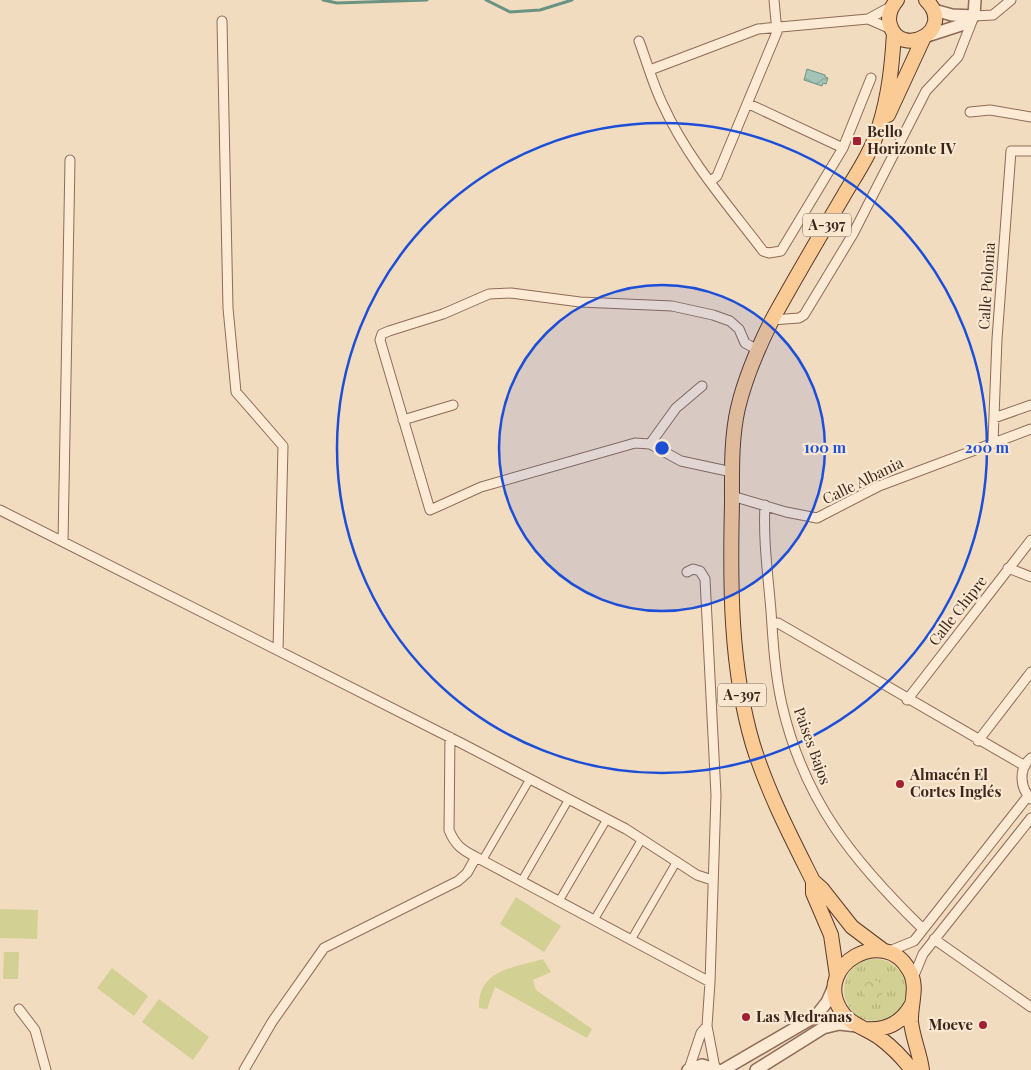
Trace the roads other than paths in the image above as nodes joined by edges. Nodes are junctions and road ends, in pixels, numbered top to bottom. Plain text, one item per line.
1 (774, 0) edge
2 (975, 0) edge
3 (1011, 0) edge
4 (891, 3) edge
5 (930, 4) edge
6 (974, 16) junction
7 (868, 19) junction
8 (222, 21) dead end
9 (776, 26) junction
10 (893, 32) junction
11 (926, 37) junction
12 (638, 41) dead end
13 (650, 70) junction
14 (871, 78) dead end
15 (749, 104) junction
16 (970, 112) dead end
17 (1031, 117) edge
18 (879, 128) junction
19 (843, 148) junction
20 (1031, 151) edge
21 (70, 160) dead end
22 (711, 181) junction
23 (772, 320) junction
24 (758, 350) junction
25 (702, 386) dead end
26 (453, 405) dead end
27 (1031, 405) edge
28 (994, 418) junction
29 (403, 420) junction
30 (1031, 429) edge
31 (993, 442) junction
32 (650, 444) junction
33 (732, 472) junction
34 (732, 496) junction
35 (765, 505) junction
36 (0, 510) edge
37 (1031, 540) edge
38 (63, 542) junction
39 (1008, 568) junction
40 (686, 572) dead end
41 (1031, 577) edge
42 (772, 624) junction
43 (278, 650) junction
44 (1031, 672) edge
45 (907, 700) junction
46 (450, 737) junction
47 (978, 741) junction
48 (1031, 758) edge
49 (1025, 766) junction
50 (530, 779) junction
51 (1030, 798) edge
52 (569, 799) junction
53 (1031, 818) edge
54 (607, 819) junction
55 (642, 839) junction
56 (479, 859) junction
57 (677, 861) junction
58 (712, 880) junction
59 (813, 881) junction
60 (522, 882) junction
61 (559, 902) junction
62 (594, 920) junction
63 (923, 929) junction
64 (934, 939) junction
65 (631, 940) junction
66 (886, 951) junction
67 (913, 978) junction
68 (836, 980) junction
69 (710, 982) junction
70 (912, 1003) junction
71 (1031, 1007) edge
72 (19, 1009) dead end
73 (707, 1026) junction
74 (861, 1027) junction
75 (719, 1069) edge
76 (46, 1070) edge
77 (244, 1070) edge
78 (689, 1070) edge
79 (756, 1070) edge
80 (912, 1070) edge
81 (922, 1070) edge

1 - 9 street
2 - 6 street
3 - 6 street
4 - 7 street
4 - 10 main road, A-397
5 - 6 street
5 - 11 main road, A-397
6 - 11 street
6 - 23 street
7 - 9 street
7 - 10 street
8 - 43 street
9 - 13 street
9 - 15 street
10 - 11 main road
10 - 18 main road, A-397
11 - 18 main road, A-397
12 - 13 street
13 - 22 street
14 - 19 street
15 - 19 street
15 - 22 street
16 - 17 street
18 - 23 main road, A-397
19 - 22 street
20 - 28 street, Calle Polonia
21 - 38 street
23 - 24 main road, A-397
24 - 29 street
24 - 33 main road, A-397
25 - 32 street
26 - 29 street
27 - 28 street
28 - 31 street, Calle Polonia
29 - 32 street
30 - 31 street, Calle Albania
31 - 35 street, Calle Albania
32 - 33 street
33 - 34 main road, A-397
34 - 35 street, Calle Albania
34 - 59 main road, A-397
35 - 42 street, Paises Bajos
36 - 38 street
37 - 39 street, Calle Chipre
38 - 43 street
39 - 41 street
39 - 45 street, Calle Chipre
40 - 58 street
42 - 45 street
42 - 63 street, Paises Bajos
43 - 46 street
44 - 47 street
45 - 47 street
46 - 50 street
46 - 56 street
47 - 49 street
48 - 49 street
49 - 51 street
50 - 52 street
50 - 56 street
51 - 63 street
52 - 54 street
52 - 60 street
53 - 64 street
54 - 55 street
54 - 61 street
55 - 57 street
55 - 62 street
56 - 60 street
56 - 77 street
57 - 58 street
57 - 65 street
58 - 69 street
59 - 66 main road, A-397
59 - 68 main road, A-397
60 - 61 street
61 - 62 street
62 - 65 street
63 - 66 street
64 - 67 street
64 - 71 street
65 - 69 street
66 - 67 main road, A-397
66 - 68 main road
67 - 70 main road
68 - 74 main road, A-397
68 - 75 street
69 - 73 street
70 - 74 main road
70 - 81 main road
72 - 76 street
73 - 75 street
73 - 78 street
74 - 79 street
74 - 80 main road, A-397
75 - 78 street

